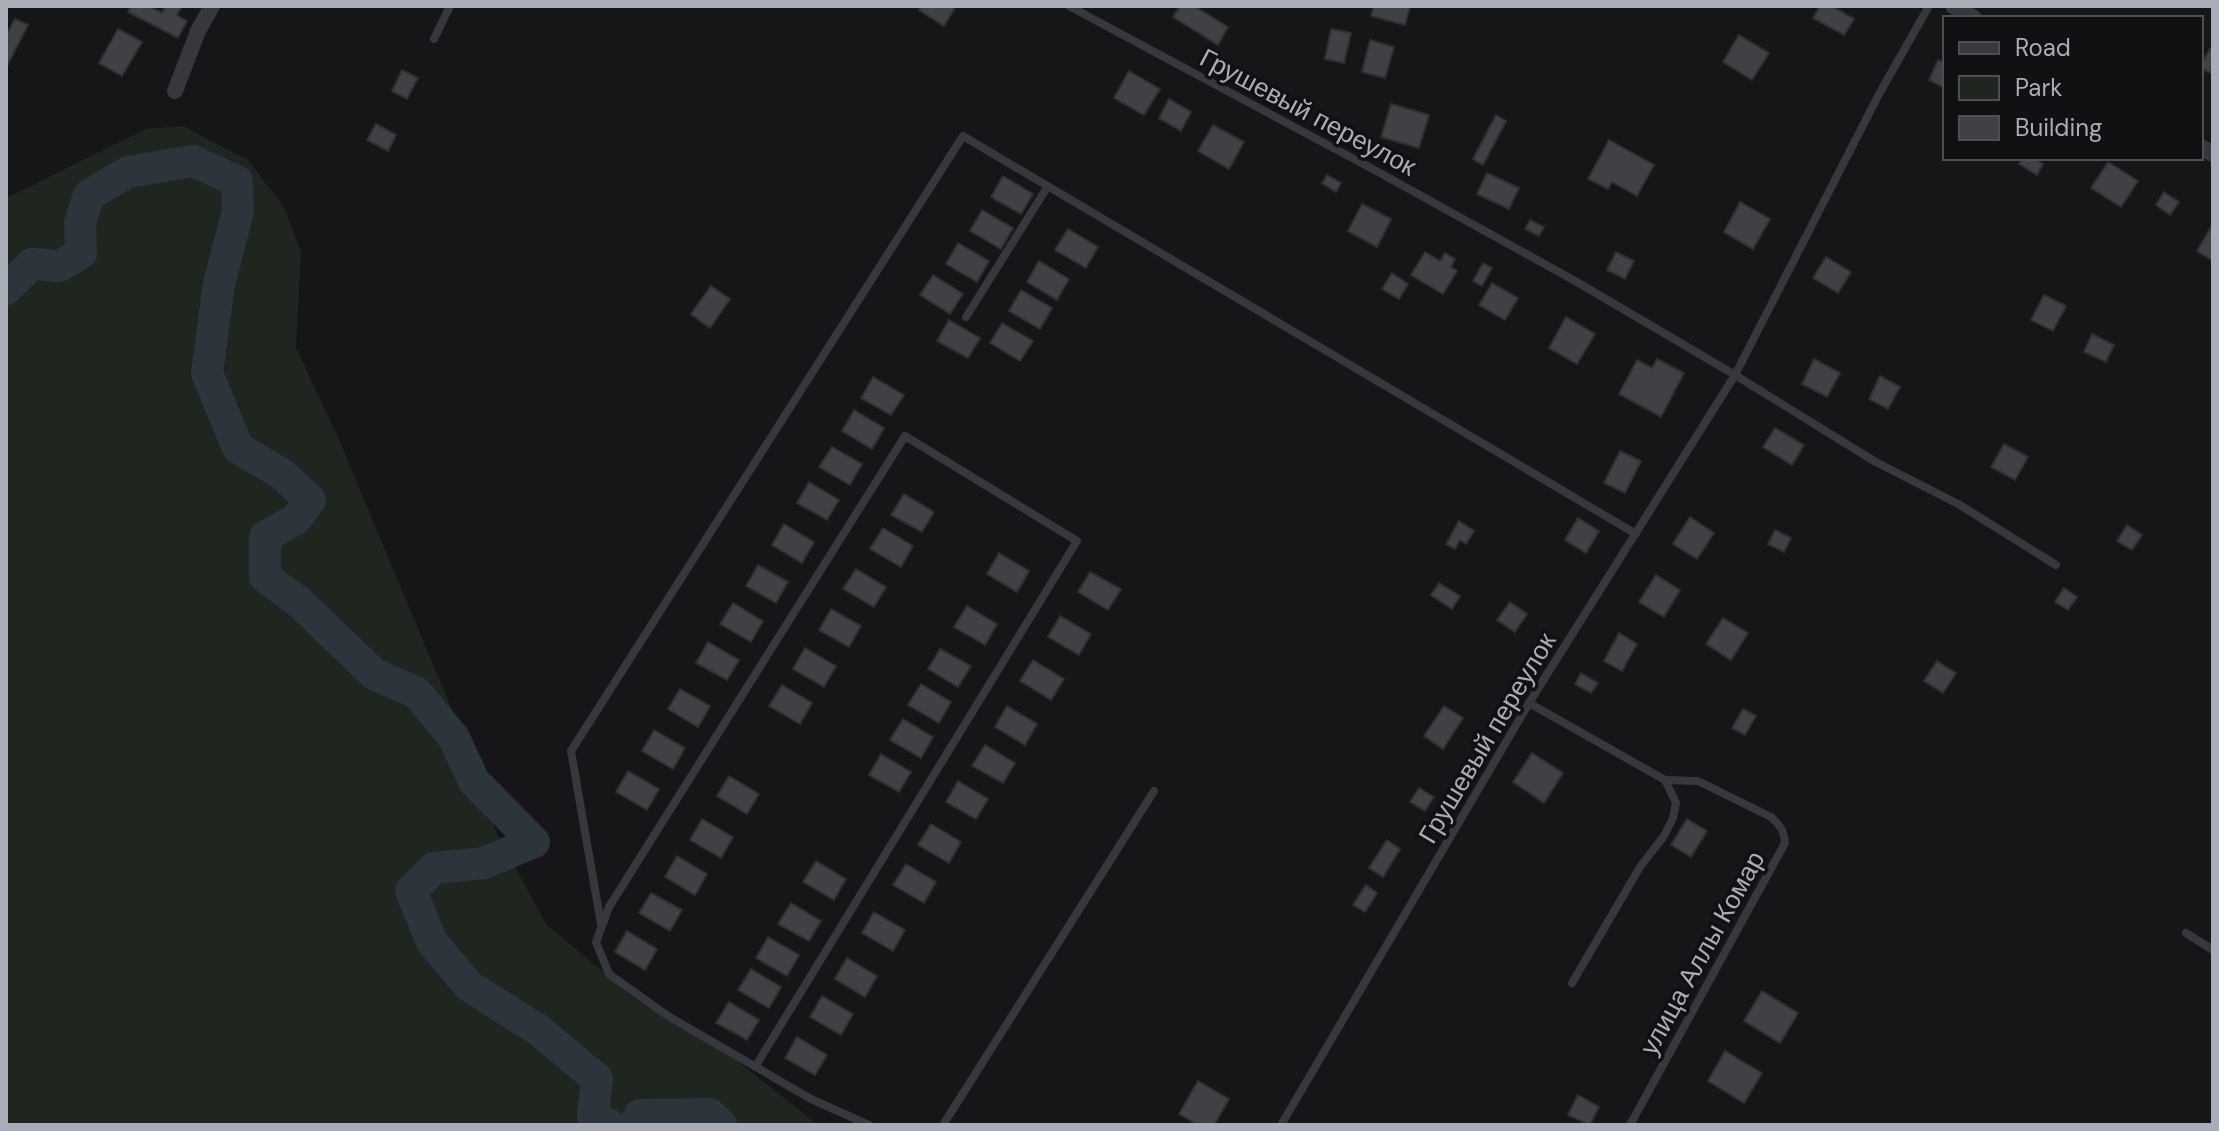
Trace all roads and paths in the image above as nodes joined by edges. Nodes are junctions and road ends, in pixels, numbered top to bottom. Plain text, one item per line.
1 (212, 6) edge
2 (450, 6) edge
3 (1069, 6) edge
4 (1929, 6) edge
5 (1953, 6) edge
6 (1970, 16) edge
7 (434, 39) dead end
8 (175, 91) dead end
9 (1048, 186) junction
10 (966, 317) dead end
11 (1735, 375) junction
12 (1636, 534) junction
13 (2056, 565) dead end
14 (1529, 703) junction
15 (1665, 780) junction
16 (1154, 791) dead end
17 (602, 926) junction
18 (2186, 933) dead end
19 (2213, 950) edge
20 (1572, 983) dead end
21 (755, 1067) junction
22 (869, 1125) edge
23 (943, 1125) edge
24 (1281, 1125) edge
25 (1630, 1125) edge

1 - 8 street
2 - 7 lane
3 - 11 lane, Грушевый переулок
4 - 11 lane, Грушевый переулок
5 - 6 street
9 - 10 lane
9 - 12 lane
9 - 17 lane
11 - 12 lane, Грушевый переулок
11 - 13 lane, Грушевый переулок
12 - 14 lane, Грушевый переулок
14 - 15 lane
14 - 24 lane, Грушевый переулок
15 - 20 lane
15 - 25 lane, улица Аллы Комар
16 - 23 lane
17 - 21 lane
17 - 21 lane
18 - 19 lane
21 - 22 lane

